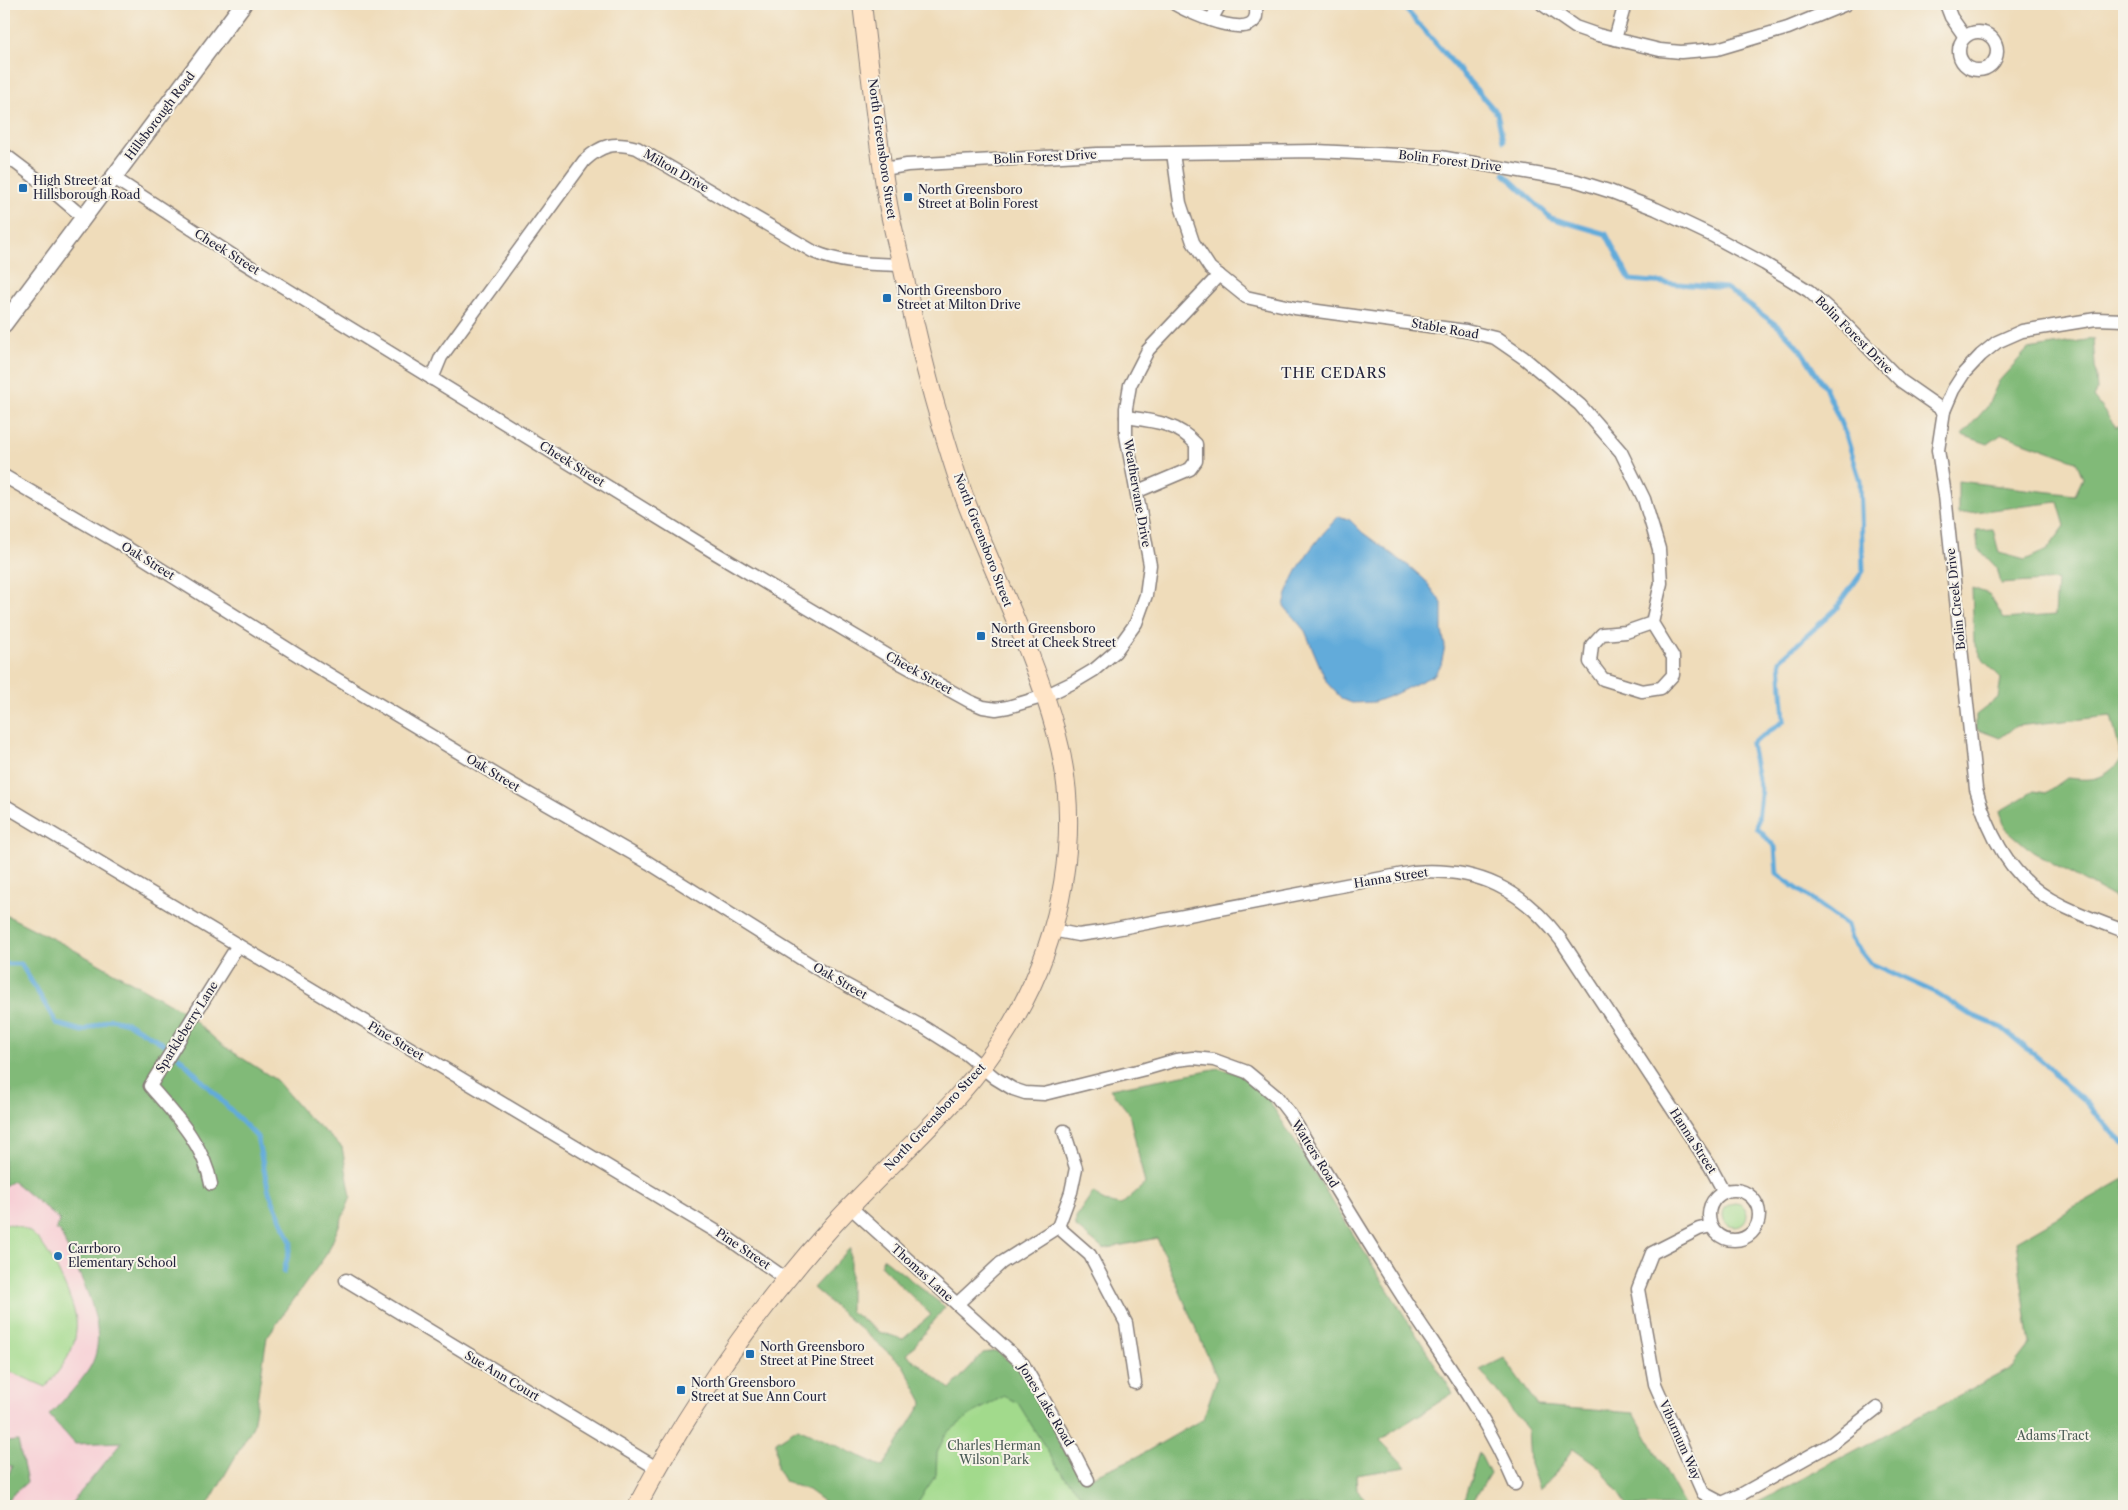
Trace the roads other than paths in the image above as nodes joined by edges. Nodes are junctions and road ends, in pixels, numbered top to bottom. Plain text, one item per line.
1 (244, 4) edge
2 (862, 4) edge
3 (1175, 4) edge
4 (1220, 4) edge
5 (1255, 4) edge
6 (1542, 4) edge
7 (1625, 4) edge
8 (1846, 4) edge
9 (1946, 4) edge
10 (1210, 20) junction
11 (1965, 37) dead end
12 (1615, 39) junction
13 (1173, 152) junction
14 (4, 154) edge
15 (884, 169) junction
16 (114, 178) junction
17 (84, 218) junction
18 (902, 265) junction
19 (1219, 275) junction
20 (2124, 320) edge
21 (4, 324) edge
22 (432, 379) junction
23 (1944, 411) junction
24 (1126, 417) junction
25 (4, 476) edge
26 (1138, 491) junction
27 (1652, 623) junction
28 (1045, 696) junction
29 (4, 805) edge
30 (1052, 930) junction
31 (2124, 931) edge
32 (238, 945) junction
33 (982, 1069) junction
34 (1064, 1131) dead end
35 (211, 1184) dead end
36 (1724, 1192) junction
37 (850, 1207) junction
38 (1711, 1226) junction
39 (1058, 1227) junction
40 (786, 1279) junction
41 (346, 1280) dead end
42 (957, 1304) junction
43 (995, 1338) joint
44 (1135, 1383) dead end
45 (1877, 1408) dead end
46 (658, 1470) junction
47 (1088, 1480) dead end
48 (1515, 1484) dead end
49 (638, 1506) edge

1 - 16 street, Hillsborough Road
2 - 15 main road, North Greensboro Street
3 - 10 street
4 - 10 street
5 - 10 street
6 - 12 street
7 - 12 street
8 - 12 street
9 - 11 street
13 - 15 street, Bolin Forest Drive
13 - 19 street, Stable Road
13 - 23 street, Bolin Forest Drive
14 - 17 street
15 - 18 main road, North Greensboro Street
16 - 17 street, Hillsborough Road
16 - 22 street, Cheek Street
17 - 21 street, Hillsborough Road
18 - 22 street, Milton Drive
18 - 28 main road, North Greensboro Street
19 - 24 street, Weathervane Drive
19 - 27 street, Stable Road
20 - 23 street, Bolin Creek Drive
22 - 28 street, Cheek Street
23 - 31 street, Bolin Creek Drive
24 - 26 street, Weathervane Drive
24 - 26 street
25 - 33 street, Oak Street
26 - 28 street, Weathervane Drive
27 - 27 street
28 - 30 main road, North Greensboro Street
29 - 32 street, Pine Street
30 - 33 main road, North Greensboro Street
30 - 36 street, Hanna Street
32 - 35 street, Sparkleberry Lane
32 - 40 street, Pine Street
33 - 37 main road, North Greensboro Street
33 - 48 street, Watters Road
34 - 39 street
36 - 38 street
36 - 38 street
37 - 40 main road, North Greensboro Street
37 - 42 street, Thomas Lane
38 - 45 street, Viburnum Way
39 - 42 street
39 - 44 street
40 - 46 main road, North Greensboro Street
41 - 46 street, Sue Ann Court
42 - 43 street, Thomas Lane
43 - 47 street, Jones Lake Road
46 - 49 main road, North Greensboro Street

